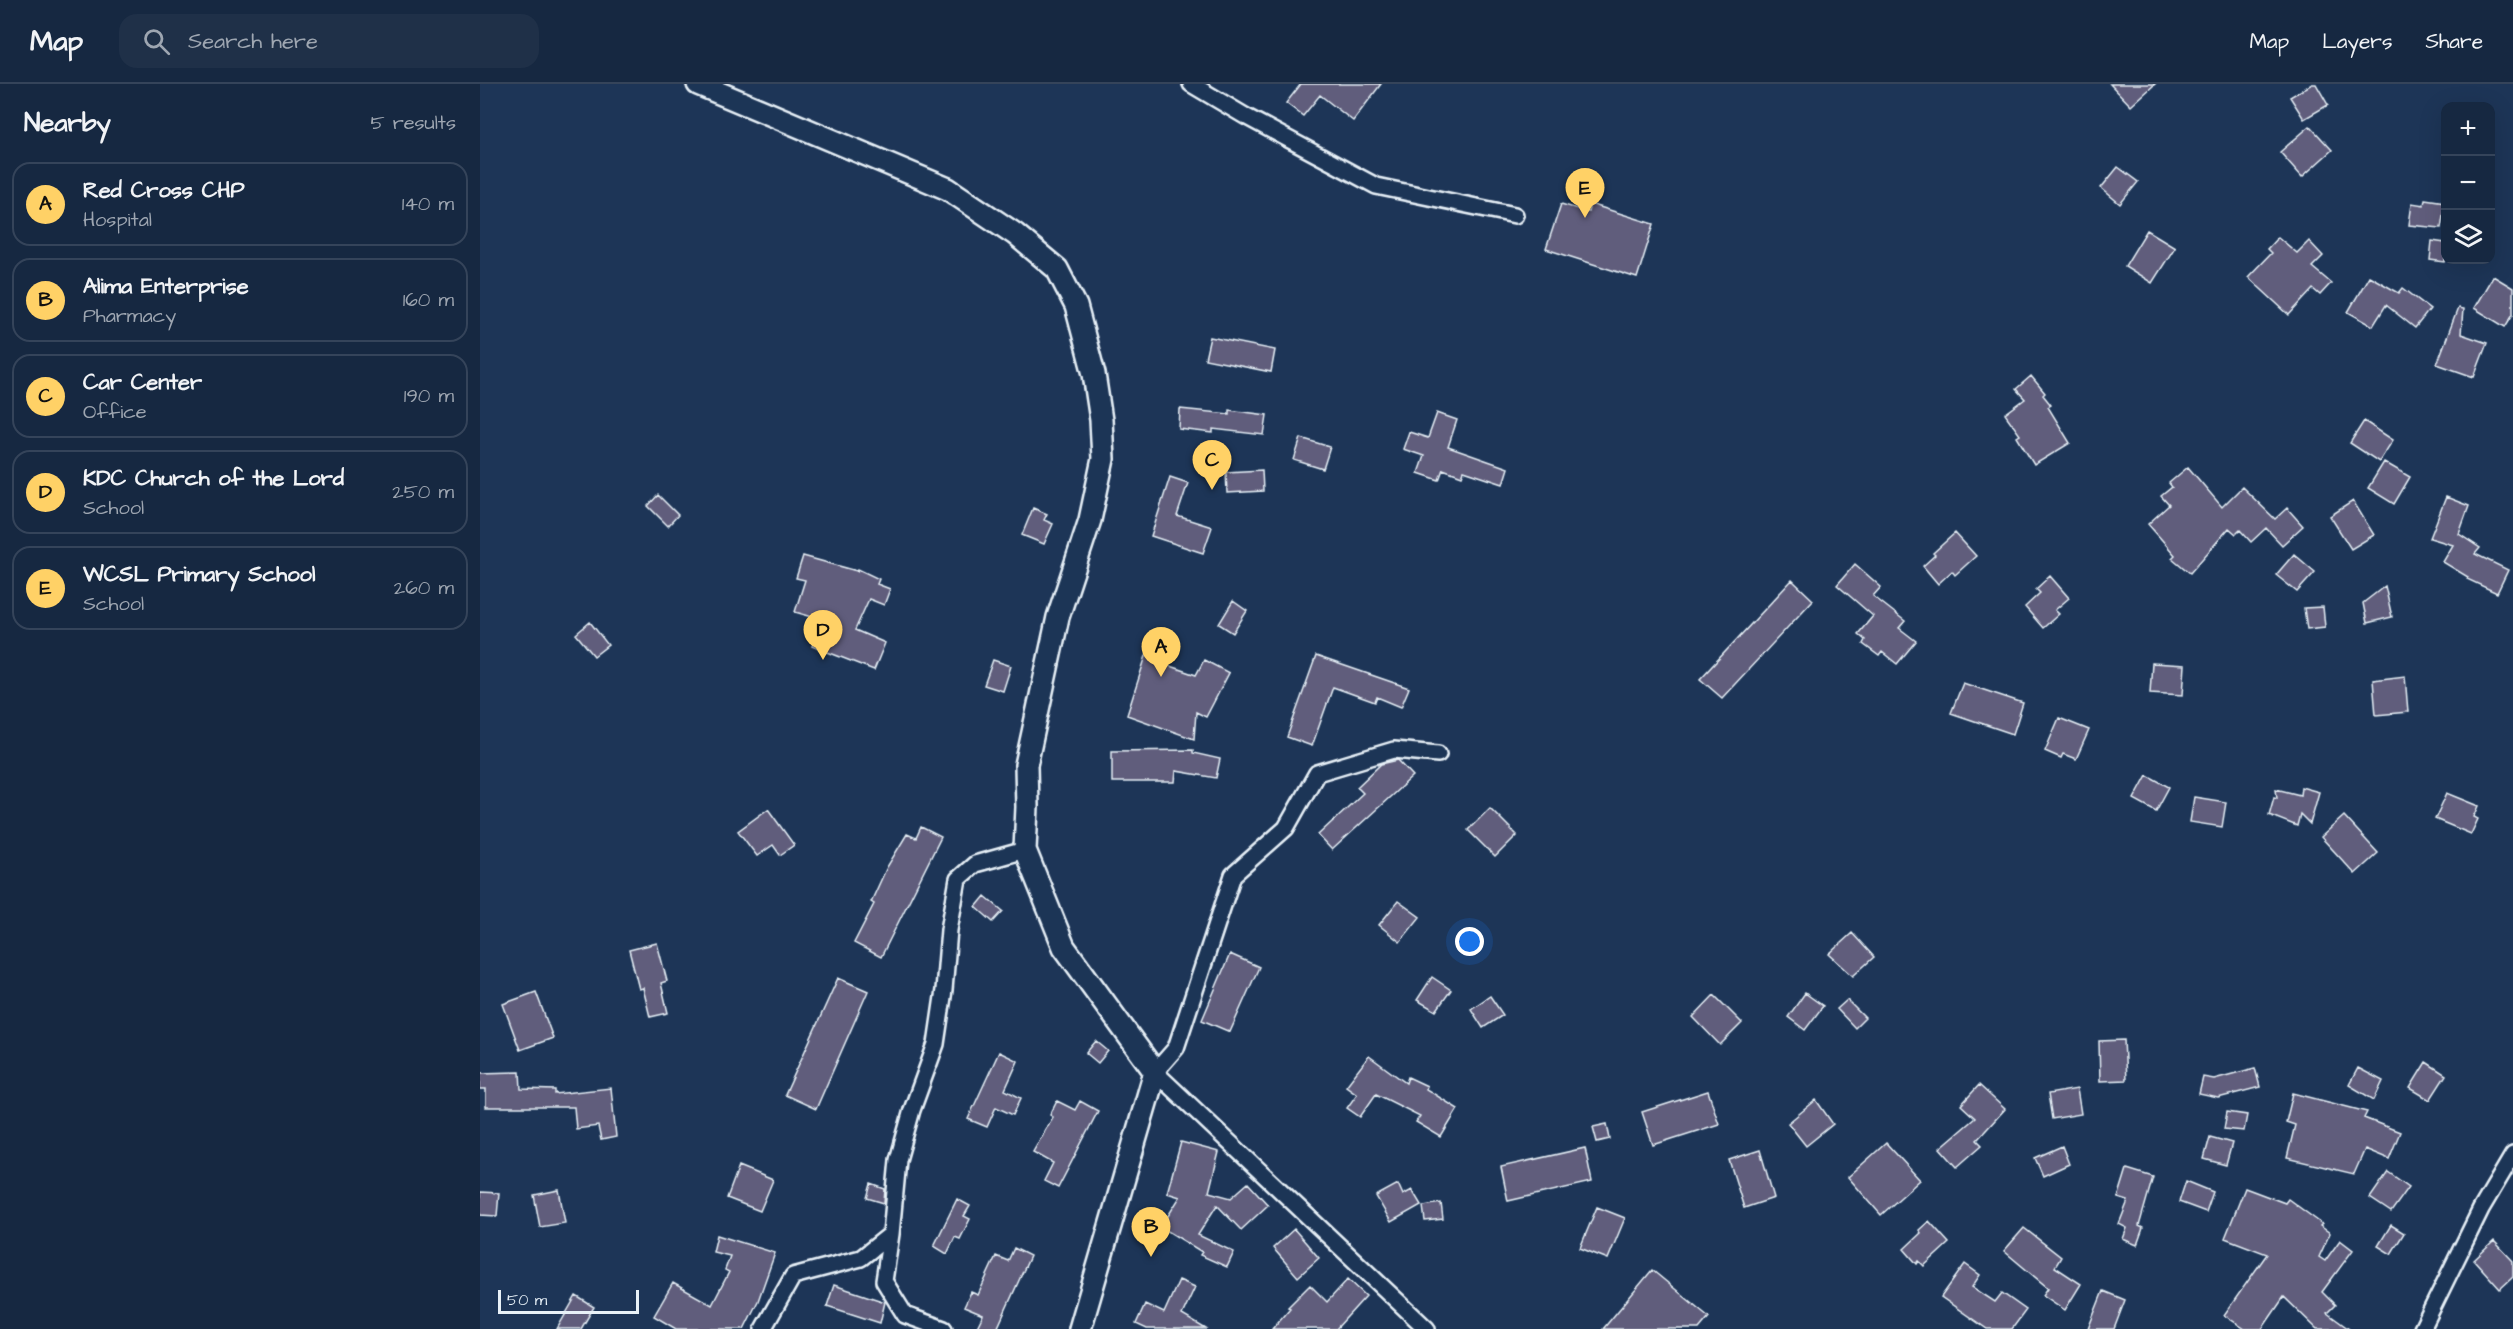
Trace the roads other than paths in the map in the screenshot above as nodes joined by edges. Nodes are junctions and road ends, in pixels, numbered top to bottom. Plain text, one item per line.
1 (698, 84) edge
2 (1191, 84) edge
3 (1515, 215) dead end
4 (1438, 754) dead end
5 (1025, 850) junction
6 (1155, 1072) junction
7 (2513, 1155) edge
8 (891, 1234) junction
9 (763, 1329) edge
10 (944, 1329) edge
11 (1080, 1329) edge
12 (1427, 1329) edge
13 (2422, 1329) edge

1 - 5 main road
2 - 3 street
4 - 6 street
5 - 6 main road
5 - 8 street
6 - 11 main road
6 - 12 street
7 - 13 street
8 - 9 street
8 - 10 street

